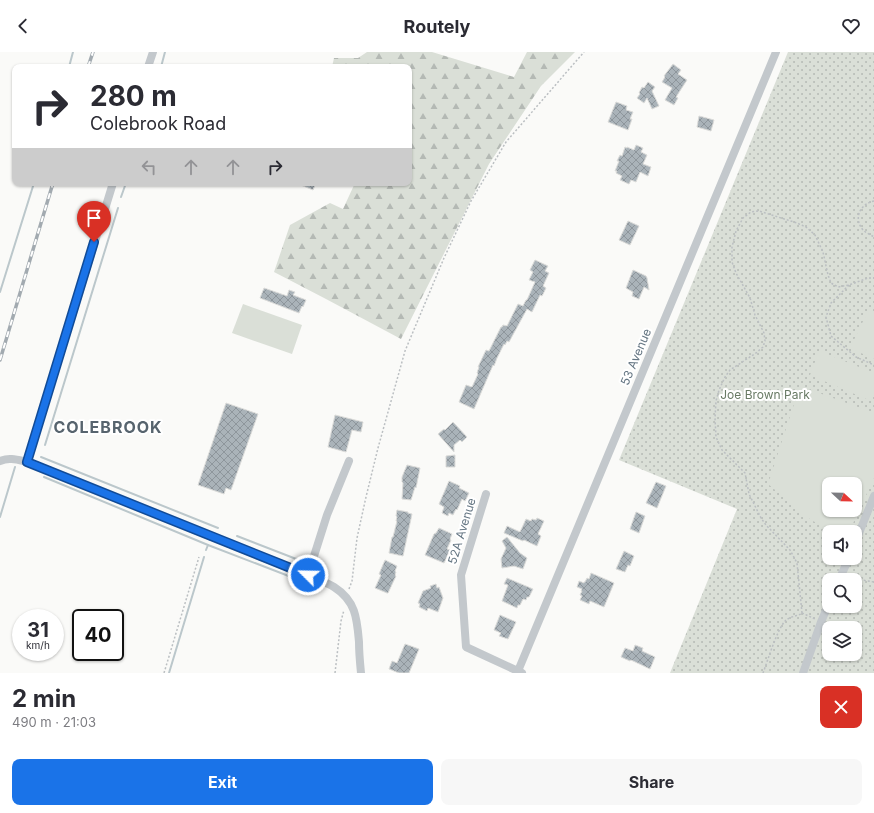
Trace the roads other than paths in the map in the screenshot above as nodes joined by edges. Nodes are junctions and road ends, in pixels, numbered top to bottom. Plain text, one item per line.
1 (153, 52) edge
2 (776, 52) edge
3 (149, 64) edge
4 (111, 186) edge
5 (1, 460) edge
6 (349, 461) dead end
7 (27, 462) junction
8 (486, 494) dead end
9 (874, 496) edge
10 (862, 526) edge
11 (308, 575) junction
12 (825, 613) edge
13 (520, 672) edge
14 (361, 673) edge
15 (803, 673) edge

1 - 3 street
2 - 13 street, 53 Avenue
4 - 7 street
5 - 7 street
6 - 11 street
7 - 11 street
8 - 13 street, 52A Avenue
9 - 10 street
11 - 14 street
12 - 15 street

